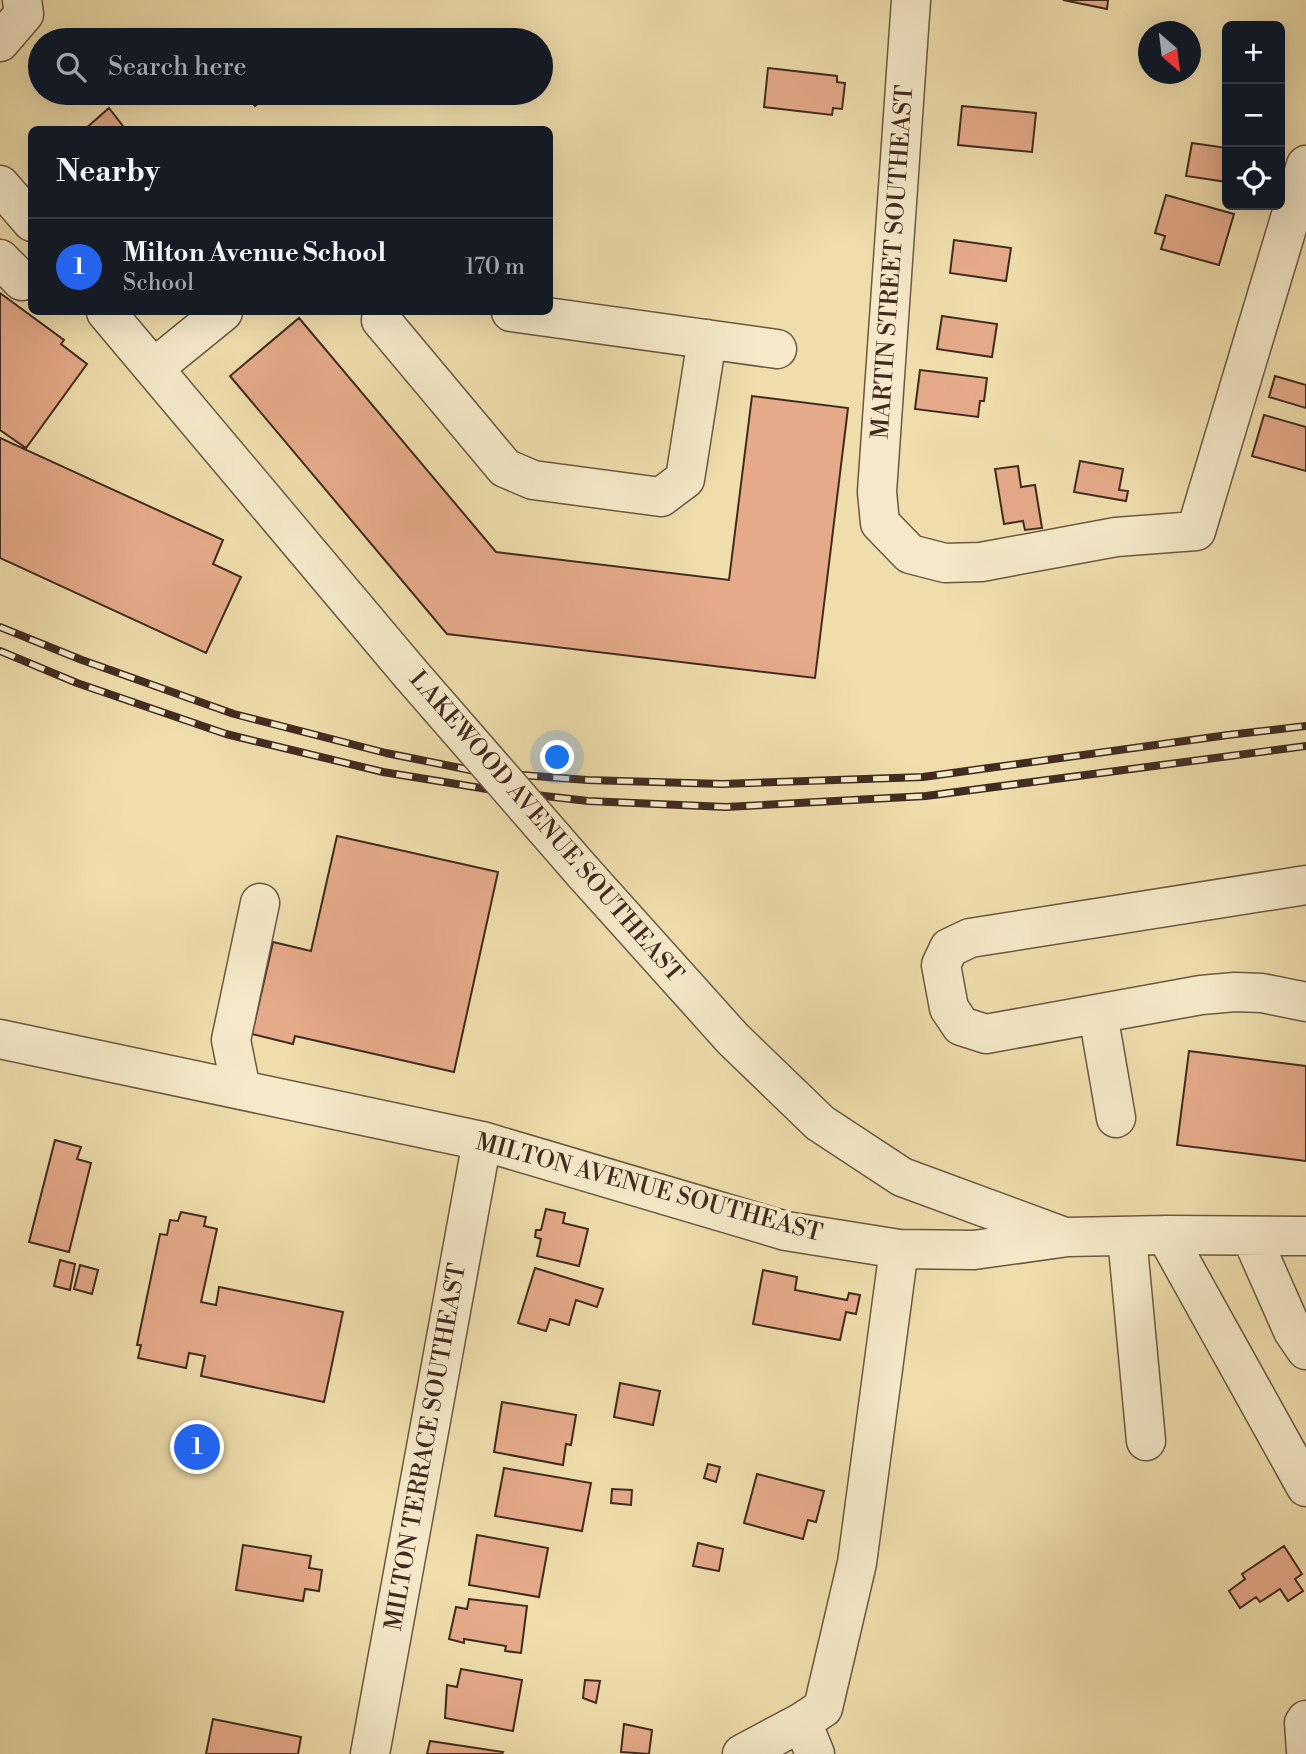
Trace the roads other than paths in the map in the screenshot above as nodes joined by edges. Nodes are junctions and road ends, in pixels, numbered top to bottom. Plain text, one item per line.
1 (22, 0) edge
2 (911, 0) edge
3 (0, 42) edge
4 (1306, 165) edge
5 (0, 185) edge
6 (28, 217) edge
7 (109, 315) edge
8 (219, 315) edge
9 (382, 315) edge
10 (532, 315) edge
11 (707, 340) junction
12 (777, 349) dead end
13 (154, 368) junction
14 (1306, 885) edge
15 (260, 903) dead end
16 (1306, 1002) edge
17 (1098, 1014) junction
18 (0, 1039) edge
19 (241, 1090) junction
20 (1116, 1118) dead end
21 (482, 1141) junction
22 (1166, 1235) junction
23 (1127, 1236) junction
24 (1251, 1236) junction
25 (1306, 1236) edge
26 (1068, 1237) junction
27 (899, 1249) junction
28 (1294, 1306) edge
29 (1306, 1350) edge
30 (1146, 1441) dead end
31 (1306, 1487) edge
32 (1306, 1720) edge
33 (813, 1728) edge
34 (1306, 1751) edge
35 (370, 1754) edge
36 (742, 1754) edge

1 - 3 street
2 - 4 street, MARTIN STREET SOUTHEAST
5 - 6 street
7 - 13 street, LAKEWOOD AVENUE SOUTHEAST
8 - 13 street
9 - 11 street
10 - 11 street
11 - 12 street
13 - 26 street, LAKEWOOD AVENUE SOUTHEAST, bridge
14 - 17 street
15 - 19 street
16 - 17 street
17 - 20 street
18 - 19 street, MILTON AVENUE SOUTHEAST
19 - 21 street, MILTON AVENUE SOUTHEAST
21 - 27 street, MILTON AVENUE SOUTHEAST
21 - 35 street, MILTON TERRACE SOUTHEAST
22 - 23 street, MILTON AVENUE SOUTHEAST
22 - 24 street, MILTON AVENUE SOUTHEAST
22 - 31 street
23 - 26 street, MILTON AVENUE SOUTHEAST
23 - 30 street
24 - 25 street, MILTON AVENUE SOUTHEAST
24 - 28 street
26 - 27 street, MILTON AVENUE SOUTHEAST
27 - 33 street
28 - 29 street
32 - 34 street
33 - 36 street

